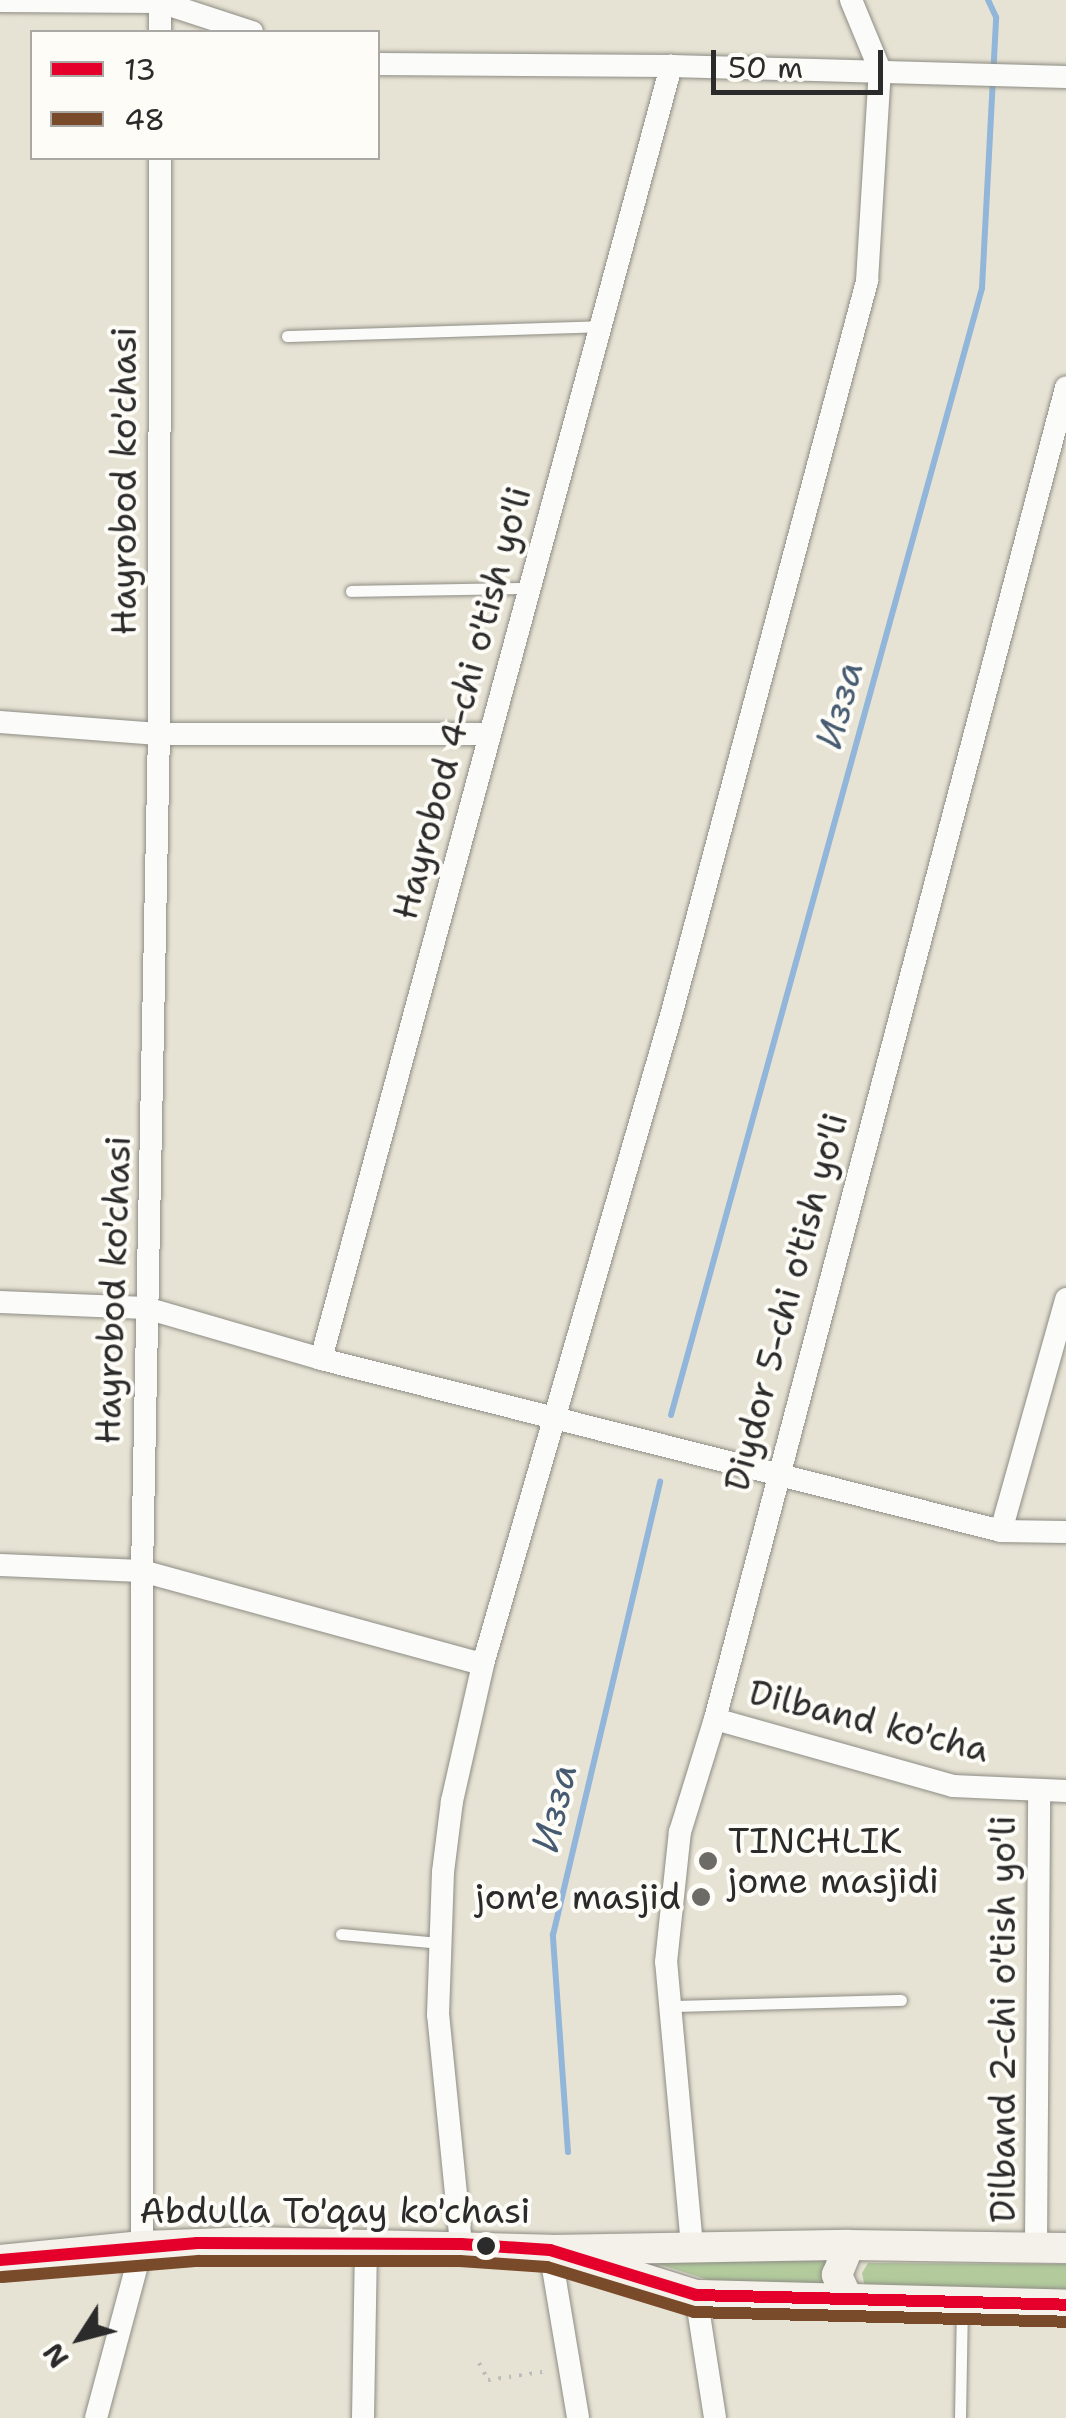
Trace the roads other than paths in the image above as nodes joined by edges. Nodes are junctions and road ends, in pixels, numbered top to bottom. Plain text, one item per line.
1 (851, 0) edge
2 (160, 1) edge
3 (0, 2) edge
4 (160, 30) edge
5 (246, 30) edge
6 (380, 64) edge
7 (671, 66) junction
8 (880, 70) junction
9 (1066, 77) edge
10 (160, 160) edge
11 (602, 326) junction
12 (287, 336) dead end
13 (1066, 388) edge
14 (528, 588) junction
15 (351, 591) dead end
16 (0, 722) edge
17 (159, 734) junction
18 (490, 734) junction
19 (1066, 1299) edge
20 (0, 1302) edge
21 (146, 1308) junction
22 (321, 1359) junction
23 (552, 1416) junction
24 (776, 1474) junction
25 (1001, 1531) junction
26 (1066, 1532) edge
27 (0, 1565) edge
28 (142, 1571) junction
29 (483, 1664) junction
30 (714, 1719) junction
31 (1039, 1791) junction
32 (1066, 1791) edge
33 (341, 1934) dead end
34 (439, 1943) junction
35 (901, 2000) dead end
36 (670, 2006) junction
37 (366, 2242) junction
38 (461, 2244) junction
39 (850, 2245) junction
40 (142, 2246) junction
41 (692, 2246) junction
42 (1051, 2248) edge
43 (550, 2250) junction
44 (0, 2260) edge
45 (696, 2295) junction
46 (849, 2302) junction
47 (962, 2303) junction
48 (1066, 2305) edge
49 (96, 2418) edge
50 (363, 2418) edge
51 (578, 2418) edge
52 (715, 2418) edge
53 (960, 2418) edge

1 - 8 street
2 - 3 street
2 - 4 street
2 - 5 street
6 - 7 street
7 - 8 street
7 - 11 street, Hayrobod 4-chi o'tish yo'li
8 - 9 street
8 - 23 street
10 - 17 street, Hayrobod ko'chasi
11 - 12 lane
11 - 14 street, Hayrobod 4-chi o'tish yo'li
13 - 24 street, Diydor 5-chi o'tish yo'li
14 - 15 lane
14 - 18 street, Hayrobod 4-chi o'tish yo'li
16 - 17 street
17 - 18 street
17 - 21 street, Hayrobod ko'chasi
18 - 22 street, Hayrobod 4-chi o'tish yo'li
19 - 25 street
20 - 21 street
21 - 22 street
21 - 28 street, Hayrobod ko'chasi
22 - 23 street
23 - 24 street
23 - 29 street
24 - 25 street
24 - 30 street, Diydor 5-chi o'tish yo'li
25 - 26 street
27 - 28 street
28 - 29 street
28 - 40 street, Hayrobod ko'chasi
29 - 34 street
30 - 31 street, Dilband ko'cha
30 - 36 street, Diydor 5-chi o'tish yo'li
31 - 32 street, Dilband ko'cha
31 - 42 street, Dilband 2-chi o'tish yo'li
33 - 34 lane
34 - 38 street
35 - 36 lane
36 - 41 street, Diydor 5-chi o'tish yo'li
37 - 38 street, Abdulla To'qay ko'chasi
37 - 40 street, Abdulla To'qay ko'chasi
37 - 50 street
38 - 43 street, Abdulla To'qay ko'chasi
39 - 41 street, Abdulla To'qay ko'chasi
39 - 42 street, Abdulla To'qay ko'chasi
39 - 46 street
40 - 44 street, Abdulla To'qay ko'chasi
40 - 49 street, Hayrobod ko'chasi
41 - 43 street, Abdulla To'qay ko'chasi
43 - 45 street, Abdulla To'qay ko'chasi
43 - 51 street
45 - 46 street, Abdulla To'qay ko'chasi
45 - 52 street
46 - 47 street, Abdulla To'qay ko'chasi
47 - 48 street, Abdulla To'qay ko'chasi
47 - 53 lane

